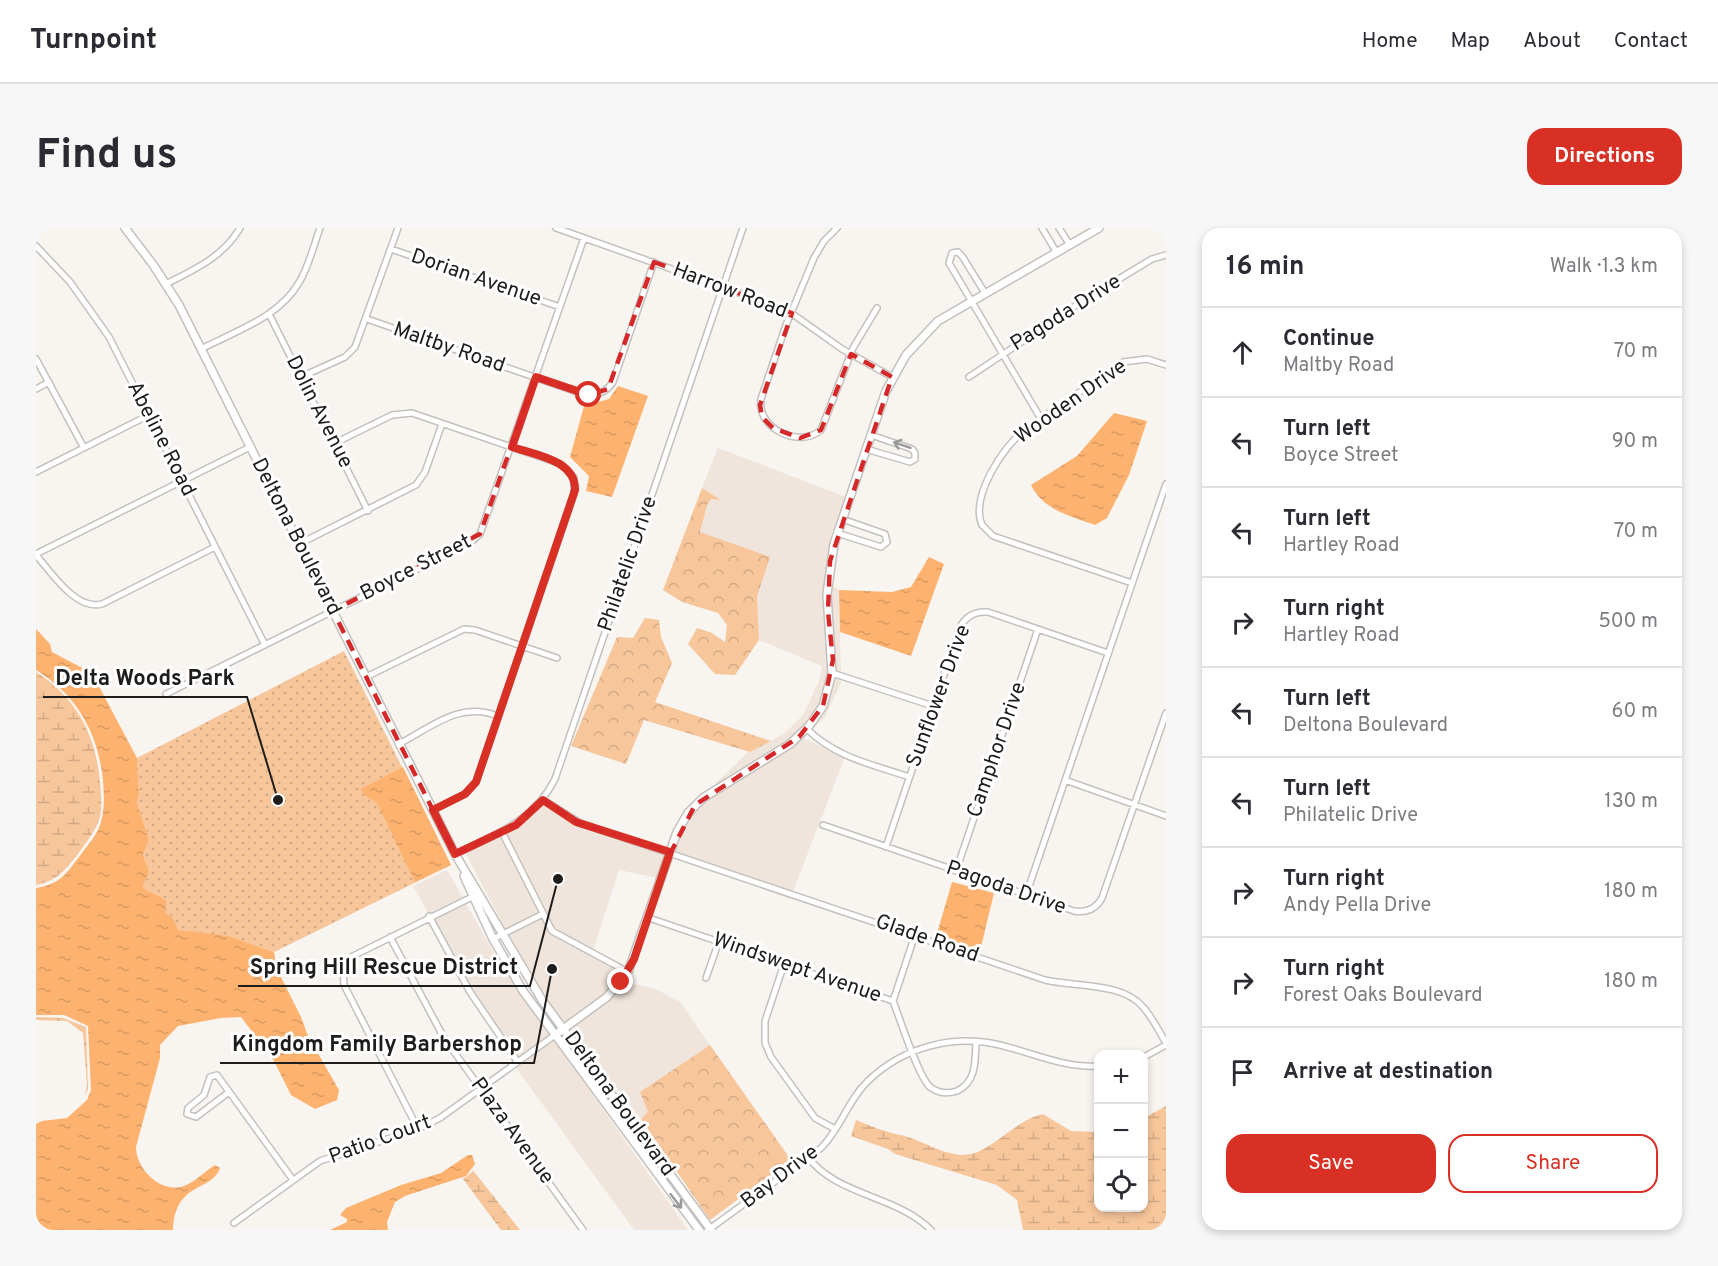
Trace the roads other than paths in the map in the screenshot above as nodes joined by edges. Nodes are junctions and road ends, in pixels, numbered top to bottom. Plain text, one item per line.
1 (125, 228) edge
2 (240, 228) edge
3 (320, 228) edge
4 (398, 228) edge
5 (556, 228) edge
6 (743, 228) edge
7 (837, 228) edge
8 (1042, 228) edge
9 (1059, 228) edge
10 (1099, 228) edge
11 (584, 237) junction
12 (1070, 245) junction
13 (36, 246) edge
14 (391, 249) junction
15 (1057, 253) junction
16 (1166, 255) edge
17 (654, 262) junction
18 (166, 284) junction
19 (722, 287) junction
20 (985, 293) junction
21 (972, 301) junction
22 (560, 308) junction
23 (877, 308) dead end
24 (792, 313) junction
25 (269, 314) junction
26 (367, 320) junction
27 (201, 349) junction
28 (1003, 353) junction
29 (851, 354) junction
30 (36, 359) edge
31 (1166, 365) edge
32 (301, 377) junction
33 (536, 377) junction
34 (892, 377) junction
35 (969, 377) dead end
36 (50, 382) junction
37 (36, 389) edge
38 (149, 415) junction
39 (1041, 419) junction
40 (442, 424) junction
41 (871, 435) junction
42 (335, 443) junction
43 (250, 447) junction
44 (512, 447) junction
45 (84, 448) junction
46 (866, 449) junction
47 (36, 471) edge
48 (182, 481) junction
49 (1166, 484) edge
50 (368, 511) junction
51 (842, 519) junction
52 (837, 533) junction
53 (299, 544) junction
54 (215, 547) junction
55 (36, 554) edge
56 (1132, 583) junction
57 (333, 611) junction
58 (1038, 629) junction
59 (265, 645) junction
60 (522, 646) junction
61 (1108, 653) junction
62 (557, 658) dead end
63 (832, 674) junction
64 (366, 677) junction
65 (166, 694) dead end
66 (933, 706) junction
67 (1166, 712) edge
68 (498, 716) junction
69 (807, 729) junction
70 (399, 744) junction
71 (910, 777) junction
72 (1065, 780) junction
73 (543, 800) junction
74 (1135, 805) junction
75 (433, 810) junction
76 (1166, 816) edge
77 (823, 825) dead end
78 (502, 832) junction
79 (886, 847) junction
80 (670, 852) junction
81 (455, 854) junction
82 (956, 871) junction
83 (1026, 895) junction
84 (475, 896) junction
85 (543, 914) junction
86 (429, 916) junction
87 (649, 918) junction
88 (502, 933) junction
89 (915, 935) junction
90 (390, 937) junction
91 (493, 939) junction
92 (719, 941) junction
93 (784, 964) junction
94 (628, 972) junction
95 (706, 978) dead end
96 (893, 1000) junction
97 (563, 1028) junction
98 (555, 1035) junction
99 (976, 1041) junction
100 (1166, 1044) edge
101 (913, 1052) junction
102 (1148, 1053) edge
103 (517, 1061) junction
104 (1094, 1066) edge
105 (481, 1089) junction
106 (229, 1092) junction
107 (630, 1118) junction
108 (620, 1125) junction
109 (418, 1129) junction
110 (835, 1129) junction
111 (808, 1157) junction
112 (293, 1180) junction
113 (234, 1223) dead end
114 (583, 1230) edge
115 (699, 1230) edge
116 (710, 1230) edge
117 (931, 1230) edge

1 - 18 main road, Deltona Boulevard
2 - 18 street
3 - 25 street
4 - 14 street
5 - 11 street, Harrow Road
6 - 19 street, Philatelic Drive
7 - 24 street
8 - 15 street
9 - 12 street
10 - 12 main road
11 - 17 street, Harrow Road
11 - 22 street, Boyce Street
12 - 15 main road
13 - 38 street, Abeline Road
14 - 22 street, Dorian Avenue
14 - 26 street
15 - 20 main road
16 - 28 street, Pagoda Drive
17 - 19 street, Harrow Road
17 - 33 street, Maltby Road
18 - 27 main road, Deltona Boulevard
19 - 24 street, Harrow Road
19 - 73 street, Philatelic Drive
20 - 21 main road
20 - 21 street
21 - 28 street
21 - 34 main road
22 - 33 street, Boyce Street
23 - 29 street
24 - 29 street, Harrow Road
24 - 29 street
25 - 27 street
25 - 32 street, Dolin Avenue
26 - 32 street
26 - 33 street, Maltby Road
27 - 43 main road, Deltona Boulevard
28 - 35 street, Pagoda Drive
28 - 39 street
29 - 34 street, Harrow Road
30 - 36 street
31 - 39 street, Wooden Drive
32 - 42 street, Dolin Avenue
33 - 44 street, Boyce Street
34 - 41 main road
36 - 37 street
36 - 45 street
38 - 45 street
38 - 48 street, Abeline Road
39 - 56 street, Wooden Drive
40 - 42 street
40 - 44 street
40 - 50 street
41 - 46 main road
46 -> 41 street
42 - 50 street, Dolin Avenue
43 - 48 street
43 - 53 main road, Deltona Boulevard
44 - 57 street, Boyce Street
44 - 60 street
45 - 47 street
46 - 51 main road
48 - 54 street, Abeline Road
48 - 55 street
49 - 56 street
50 - 53 street
51 - 52 main road
51 - 52 street
52 - 63 main road
53 - 57 main road, Deltona Boulevard
54 - 55 street
54 - 59 street, Abeline Road
56 - 61 street
57 - 59 street, Boyce Street
57 - 64 main road, Deltona Boulevard
58 - 61 street, Sunflower Drive
58 - 66 street, Sunflower Drive
58 - 82 street, Camphor Drive
59 - 65 street, Boyce Street
60 - 62 street
60 - 64 street
60 - 68 street
61 - 72 street
63 - 66 street
63 - 69 main road
64 - 70 main road, Deltona Boulevard
66 - 71 street, Sunflower Drive
67 - 74 street, Pagoda Drive
68 - 70 street
68 - 75 street
69 - 71 street
69 - 80 main road
70 - 75 main road, Deltona Boulevard
71 - 79 street, Sunflower Drive
72 - 74 street
72 - 83 street
73 - 78 street, Philatelic Drive
73 - 80 street, Glade Road
74 - 76 street
74 - 83 street, Pagoda Drive
75 - 81 main road, Deltona Boulevard
77 - 79 street, Pagoda Drive
78 - 81 street, Philatelic Drive
78 - 85 street
79 - 82 street, Pagoda Drive
80 - 87 main road
80 - 89 street, Glade Road
81 - 84 main road, Deltona Boulevard
82 - 83 street, Pagoda Drive
84 - 86 street
84 - 88 main road, Deltona Boulevard
84 - 91 main road, Deltona Boulevard
85 - 88 street
85 - 94 street
86 - 90 street
86 - 103 street
87 - 92 street, Windswept Avenue
87 - 94 main road
88 - 91 street
88 - 97 main road, Deltona Boulevard
89 - 96 street
89 - 100 street, Glade Road
90 - 105 street, Plaza Avenue
90 - 109 street
91 - 98 main road, Deltona Boulevard
92 - 93 street, Windswept Avenue
92 - 95 street
93 - 96 street, Windswept Avenue
93 - 110 street
94 - 97 main road
96 - 101 street, Windswept Avenue
97 - 98 main road
97 - 107 main road, Deltona Boulevard
98 - 103 street, Patio Court
98 - 108 main road, Deltona Boulevard
99 - 101 street, Bay Drive
99 - 101 street, Windswept Avenue
99 - 104 street, Bay Drive
100 - 102 street
101 - 110 street, Bay Drive
103 - 105 street, Patio Court
105 - 109 street, Patio Court
105 - 114 street, Plaza Avenue
106 - 106 street
106 - 112 street
107 - 108 main road
107 - 116 main road, Deltona Boulevard
108 -> 115 main road, Deltona Boulevard
109 - 112 street, Patio Court
110 - 111 street, Bay Drive
111 - 116 street, Bay Drive
111 - 117 street
112 - 113 street, Patio Court

